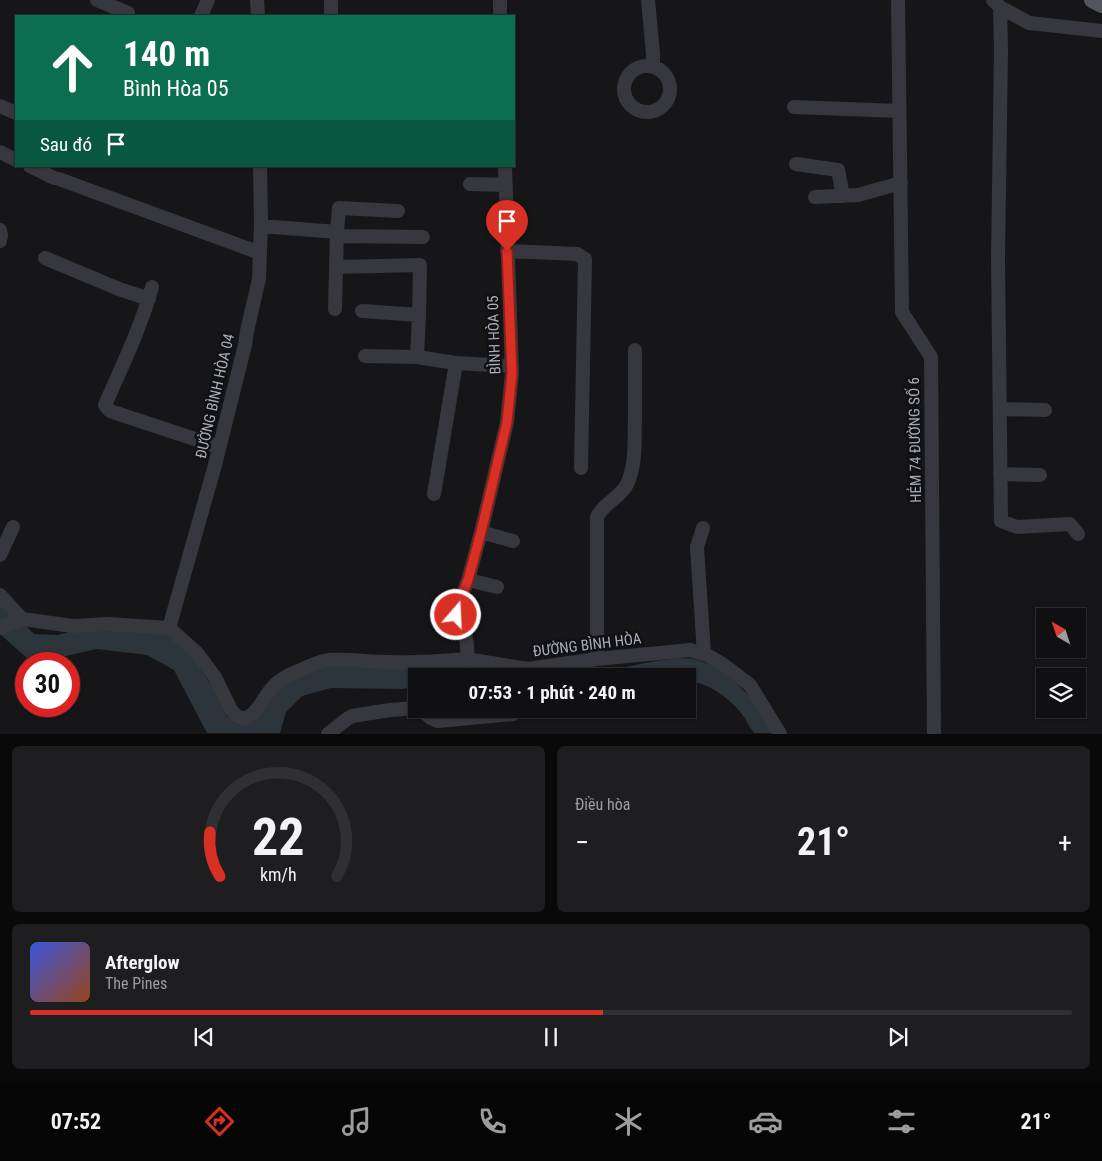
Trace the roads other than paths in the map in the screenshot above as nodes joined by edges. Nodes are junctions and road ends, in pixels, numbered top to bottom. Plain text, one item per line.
1 (97, 0) edge
2 (208, 0) edge
3 (257, 0) edge
4 (331, 0) edge
5 (500, 0) edge
6 (648, 0) edge
7 (898, 0) edge
8 (1092, 0) edge
9 (997, 4) edge
10 (1102, 5) edge
11 (128, 13) dead end
12 (201, 15) edge
13 (258, 15) edge
14 (331, 15) edge
15 (500, 15) edge
16 (1102, 32) edge
17 (653, 66) dead end
18 (0, 106) edge
19 (794, 107) dead end
20 (900, 111) junction
21 (15, 113) edge
22 (0, 152) edge
23 (15, 160) edge
24 (796, 164) dead end
25 (32, 167) edge
26 (260, 167) edge
27 (505, 167) edge
28 (900, 183) junction
29 (470, 184) dead end
30 (505, 185) junction
31 (843, 196) junction
32 (815, 197) dead end
33 (398, 211) dead end
34 (261, 226) junction
35 (0, 230) edge
36 (337, 234) junction
37 (423, 237) dead end
38 (0, 241) edge
39 (507, 251) junction
40 (260, 253) junction
41 (46, 258) dead end
42 (336, 267) junction
43 (335, 309) dead end
44 (362, 311) dead end
45 (419, 315) junction
46 (635, 350) dead end
47 (365, 356) dead end
48 (417, 356) junction
49 (456, 363) junction
50 (512, 366) junction
51 (1000, 410) junction
52 (1045, 410) dead end
53 (220, 447) junction
54 (581, 468) dead end
55 (1000, 474) junction
56 (1040, 475) dead end
57 (434, 494) dead end
58 (13, 527) dead end
59 (703, 528) dead end
60 (481, 532) junction
61 (1078, 534) dead end
62 (513, 541) dead end
63 (0, 555) edge
64 (468, 580) junction
65 (497, 586) dead end
66 (0, 595) edge
67 (22, 619) junction
68 (0, 628) edge
69 (169, 628) junction
70 (704, 654) junction
71 (467, 659) junction
72 (597, 659) junction
73 (408, 709) edge
74 (431, 718) edge
75 (470, 718) edge
76 (328, 734) edge
77 (780, 734) edge
78 (934, 734) edge

1 - 11 street
2 - 12 street
3 - 13 street
4 - 14 street
5 - 15 street
6 - 17 street
7 - 20 street, HẺM 74 ĐƯỜNG SỐ 6
8 - 10 main road
9 - 16 street
9 - 51 street
18 - 21 street
19 - 20 street
20 - 28 street, HẺM 74 ĐƯỜNG SỐ 6
22 - 23 street
24 - 31 street
25 - 40 street
26 - 34 street, ĐƯỜNG BÌNH HÒA 04
27 - 30 street, BÌNH HÒA 05
28 - 31 street
28 - 78 street, HẺM 74 ĐƯỜNG SỐ 6
29 - 30 street
30 - 39 street, BÌNH HÒA 05
31 - 32 street
33 - 36 street
34 - 36 street
34 - 40 street, ĐƯỜNG BÌNH HÒA 04
35 - 38 street
36 - 37 street
36 - 42 street
39 - 50 street, BÌNH HÒA 05
39 - 54 street
40 - 53 street, ĐƯỜNG BÌNH HÒA 04
41 - 53 street
42 - 43 street
42 - 45 street
44 - 45 street
45 - 48 street
46 - 72 street
47 - 48 street
48 - 49 street
49 - 50 street
49 - 57 street
50 - 60 street, BÌNH HÒA 05
51 - 52 street
51 - 55 street
53 - 69 street, ĐƯỜNG BÌNH HÒA 04
55 - 56 street
55 - 61 street
58 - 63 street
59 - 70 street
60 - 62 street
60 - 64 street
64 - 65 street
64 - 71 street
66 - 67 street
67 - 68 street
67 - 69 street
69 - 71 street, ĐƯỜNG BÌNH HÒA
70 - 72 street, ĐƯỜNG BÌNH HÒA
70 - 77 street, ĐƯỜNG BÌNH HÒA
71 - 72 street, ĐƯỜNG BÌNH HÒA
73 - 76 street
74 - 75 street

